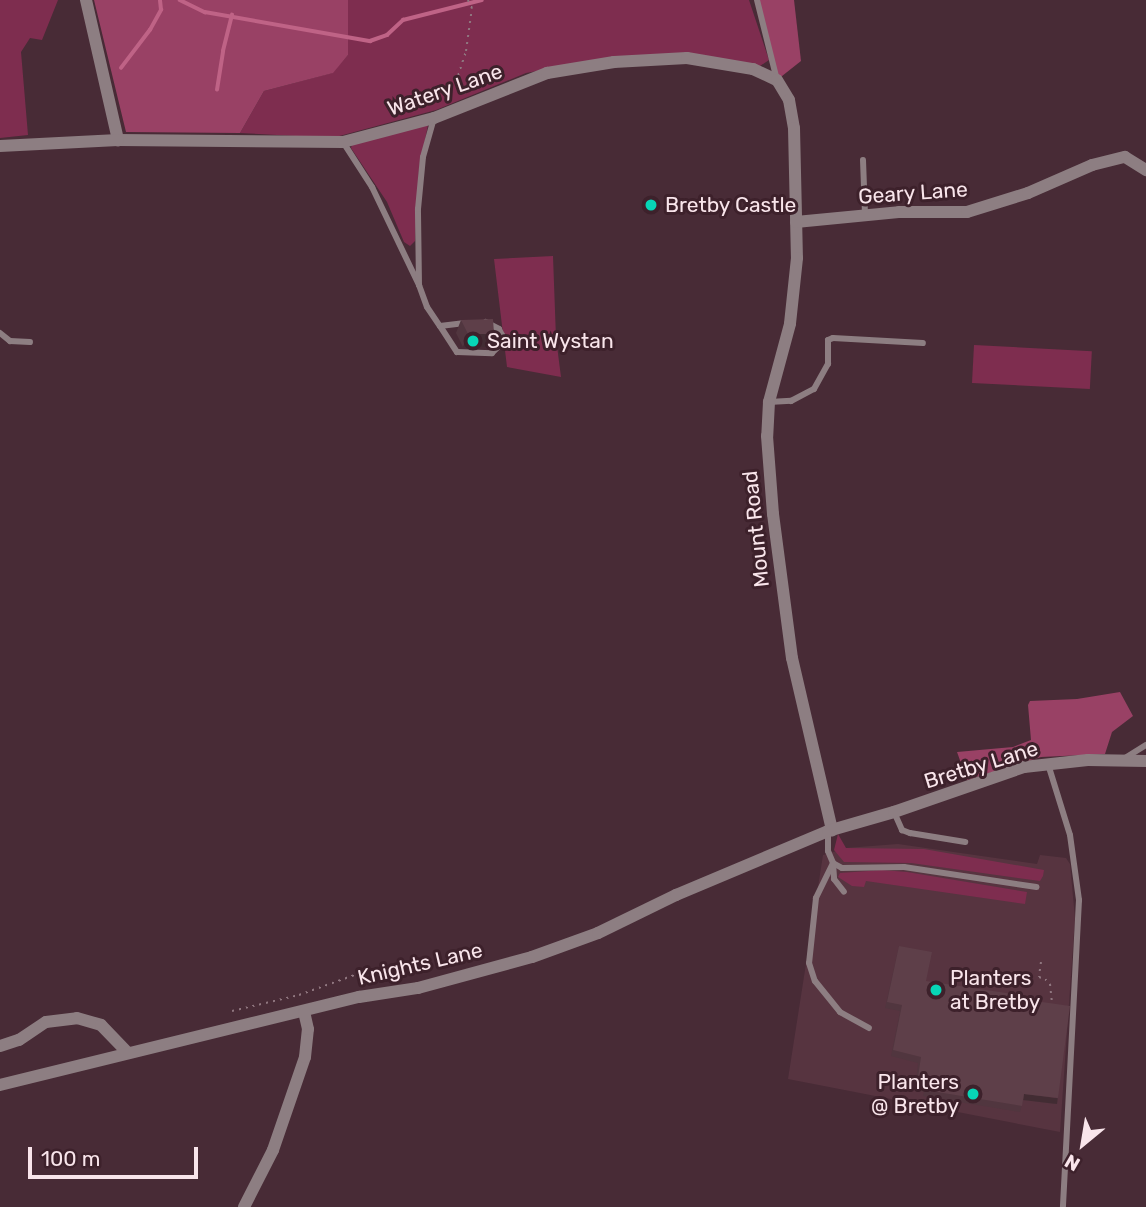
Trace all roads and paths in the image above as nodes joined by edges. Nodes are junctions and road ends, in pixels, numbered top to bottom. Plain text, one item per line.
1 (86, 0) edge
2 (468, 0) edge
3 (757, 0) edge
4 (777, 80) junction
5 (471, 104) junction
6 (434, 118) junction
7 (118, 139) junction
8 (343, 142) junction
9 (0, 146) edge
10 (863, 160) dead end
11 (1146, 170) edge
12 (865, 215) junction
13 (796, 222) junction
14 (419, 285) junction
15 (440, 326) junction
16 (0, 333) edge
17 (30, 342) dead end
18 (923, 343) dead end
19 (769, 402) junction
20 (1146, 745) edge
21 (1124, 759) junction
22 (1146, 761) edge
23 (1048, 764) junction
24 (894, 812) junction
25 (830, 831) junction
26 (965, 842) dead end
27 (833, 863) junction
28 (1036, 887) dead end
29 (844, 892) dead end
30 (1041, 962) dead end
31 (360, 973) dead end
32 (1051, 1007) edge
33 (232, 1011) dead end
34 (304, 1012) junction
35 (869, 1028) dead end
36 (0, 1046) edge
37 (128, 1053) junction
38 (0, 1085) edge
39 (244, 1207) edge
40 (1063, 1207) edge

1 - 7 street
2 - 5 path
3 - 4 lane
4 - 5 street, Watery Lane
4 - 13 street
5 - 6 street, Watery Lane
6 - 8 street, Watery Lane
6 - 14 lane
7 - 8 street, Watery Lane
7 - 9 street, Watery Lane
8 - 14 lane
10 - 12 lane
11 - 12 street, Geary Lane
12 - 13 street, Geary Lane
13 - 19 street, Mount Road
14 - 15 lane
15 - 15 lane
16 - 17 lane
18 - 19 lane
19 - 25 street, Mount Road
20 - 21 lane
21 - 22 street, Bretby Lane
21 - 23 street, Bretby Lane
23 - 24 street, Bretby Lane
23 - 40 lane
24 - 25 street, Bretby Lane
24 - 26 lane
25 - 27 lane
25 - 34 street, Knights Lane
27 - 28 lane
27 - 29 lane
27 - 35 lane
30 - 32 path
31 - 33 path
34 - 37 street, Knights Lane
34 - 39 street
36 - 37 street
37 - 38 street, Knights Lane

